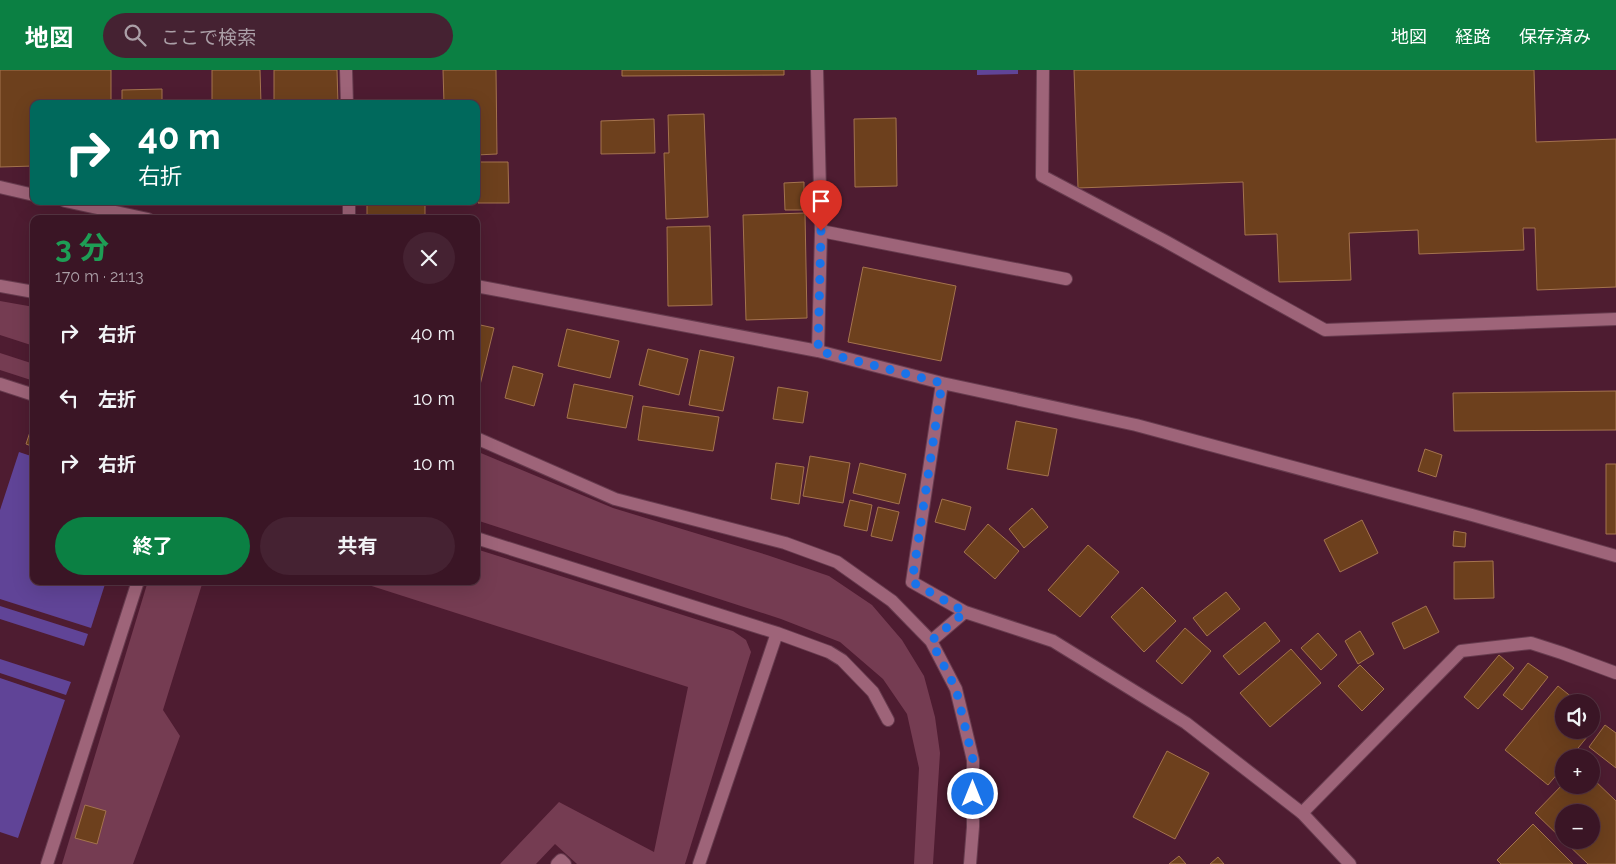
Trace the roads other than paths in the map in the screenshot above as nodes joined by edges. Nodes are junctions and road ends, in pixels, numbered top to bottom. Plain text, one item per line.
1 (346, 70) edge
2 (817, 70) edge
3 (1043, 70) edge
4 (347, 100) edge
5 (0, 188) edge
6 (30, 194) edge
7 (83, 205) edge
8 (130, 215) edge
9 (821, 231) junction
10 (1066, 279) dead end
11 (0, 286) edge
12 (480, 287) edge
13 (30, 291) edge
14 (1616, 318) edge
15 (818, 351) junction
16 (942, 383) junction
17 (0, 384) edge
18 (30, 394) edge
19 (480, 440) edge
20 (480, 539) edge
21 (1616, 556) edge
22 (137, 585) edge
23 (965, 612) junction
24 (778, 633) junction
25 (931, 641) junction
26 (1616, 674) edge
27 (888, 720) dead end
28 (1302, 813) junction
29 (46, 864) edge
30 (557, 864) edge
31 (565, 864) edge
32 (699, 864) edge
33 (970, 864) edge
34 (1350, 864) edge

1 - 4 street
2 - 9 street
3 - 14 street
5 - 6 street
7 - 8 street
9 - 10 street
9 - 15 street
11 - 13 street
12 - 15 street
15 - 16 street
16 - 21 street
16 - 23 street
17 - 18 street
19 - 25 street
20 - 24 street
22 - 29 street
23 - 25 street
23 - 28 street
24 - 27 street
24 - 32 street
25 - 33 street
26 - 28 street
28 - 34 street
30 - 31 street

